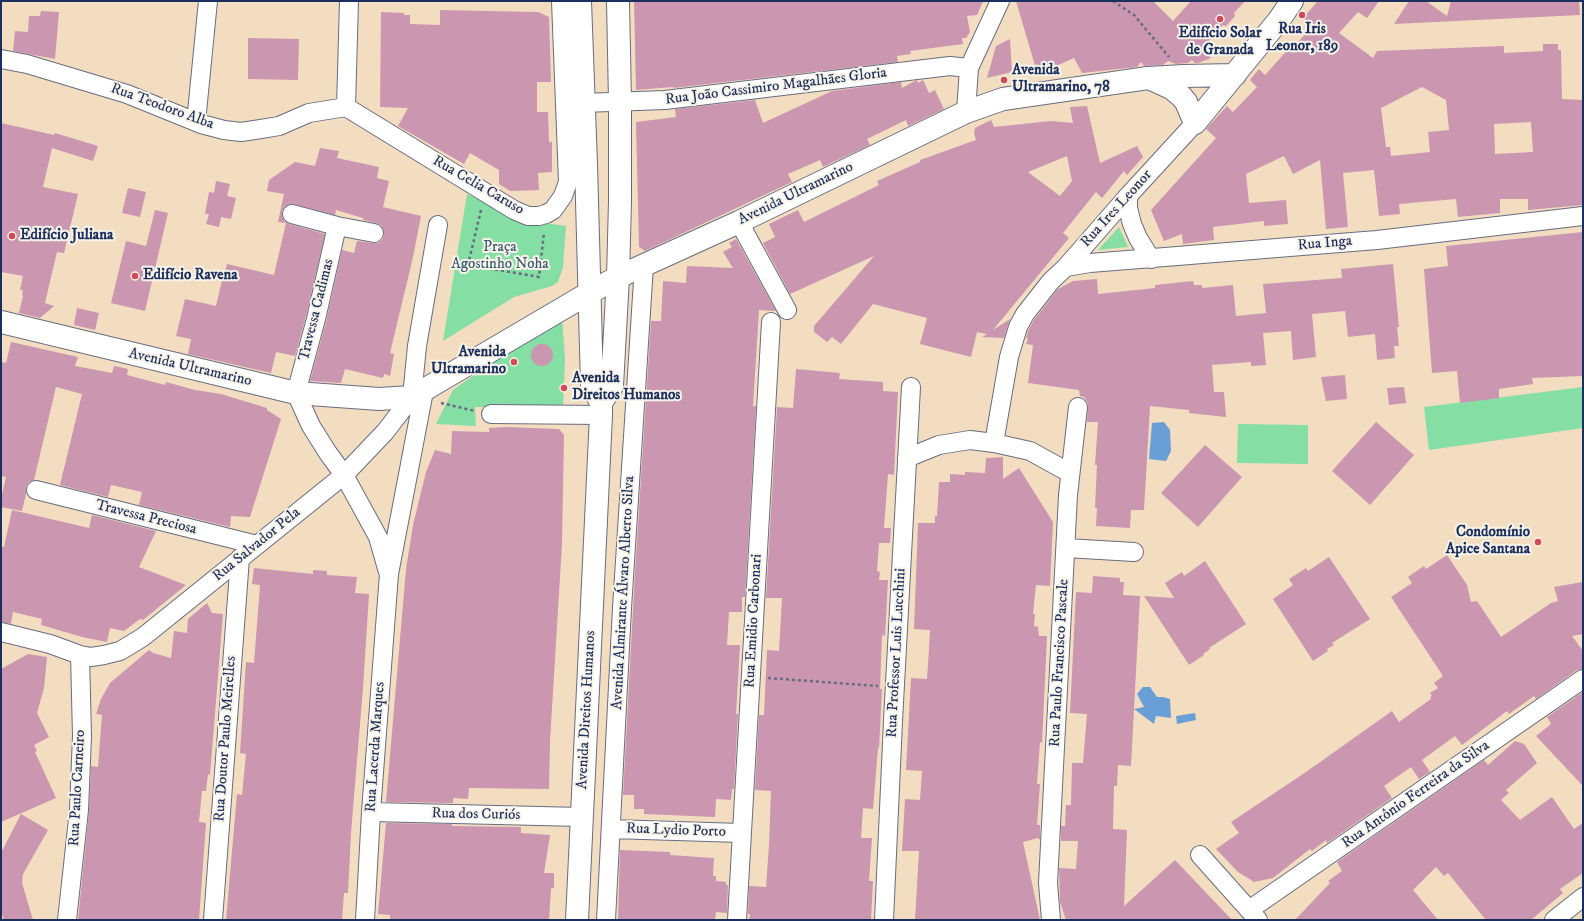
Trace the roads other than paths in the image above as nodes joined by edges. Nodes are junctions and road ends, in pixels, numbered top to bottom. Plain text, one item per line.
1 (208, 1) edge
2 (349, 1) edge
3 (561, 1) edge
4 (580, 1) edge
5 (618, 1) edge
6 (1000, 1) edge
7 (1292, 1) edge
8 (1, 59) edge
9 (969, 68) junction
10 (1235, 75) junction
11 (1148, 78) junction
12 (583, 102) junction
13 (620, 102) junction
14 (346, 107) junction
15 (966, 112) junction
16 (196, 122) junction
17 (1196, 123) junction
18 (1128, 196) junction
19 (292, 214) dead end
20 (1583, 216) edge
21 (739, 222) junction
22 (337, 226) junction
23 (438, 226) dead end
24 (374, 233) dead end
25 (1151, 259) junction
26 (644, 265) junction
27 (1066, 267) junction
28 (618, 277) junction
29 (589, 293) junction
30 (787, 310) dead end
31 (1, 322) edge
32 (771, 322) dead end
33 (911, 387) dead end
34 (296, 393) junction
35 (419, 395) junction
36 (1078, 407) dead end
37 (601, 409) junction
38 (491, 414) road end
39 (994, 443) junction
40 (908, 458) junction
41 (1070, 473) junction
42 (344, 475) junction
43 (36, 490) dead end
44 (257, 545) junction
45 (1066, 548) junction
46 (1134, 552) dead end
47 (240, 558) junction
48 (389, 574) junction
49 (1, 632) edge
50 (80, 655) junction
51 (1583, 679) edge
52 (371, 812) junction
53 (582, 817) junction
54 (611, 829) junction
55 (741, 833) junction
56 (1200, 855) dead end
57 (1583, 897) edge
58 (1253, 915) edge
59 (66, 920) edge
60 (213, 920) edge
61 (365, 920) edge
62 (577, 920) edge
63 (606, 920) edge
64 (737, 920) edge
65 (884, 920) edge
66 (1051, 920) edge
67 (1554, 920) edge

1 - 16 street
2 - 14 street
3 - 14 street, Rua Celia Caruso
4 - 12 street, Avenida Direitos Humanos
5 - 13 street
6 - 9 street
7 - 10 street, Rua Ires Leonor
8 - 16 street, Rua Teodoro Alba
9 - 13 street, Rua João Cassimiro Magalhães Gloria
9 - 15 street
10 - 11 street, Avenida Ultramarino
10 - 17 street, Rua Ires Leonor
11 - 15 street, Avenida Ultramarino
11 - 17 street
12 - 13 street, Rua João Cassimiro Magalhães Gloria
12 - 29 street, Avenida Direitos Humanos
13 - 28 street
14 - 16 street, Rua Teodoro Alba
15 - 21 street, Avenida Ultramarino
17 - 18 street, Rua Ires Leonor
18 - 25 street
18 - 27 street, Rua Ires Leonor
19 - 22 street
20 - 25 street, Rua Inga
21 - 26 street, Avenida Ultramarino
21 - 30 street
22 - 24 street
22 - 34 street, Travessa Cadimas
23 - 35 street, Rua Lacerda Marques
25 - 27 street, Rua Inga
26 - 28 street, Avenida Ultramarino
26 - 54 street, Avenida Almirante Álvaro Alberto Silva
27 - 39 street, Rua Ires Leonor
28 - 29 street, Avenida Ultramarino
28 - 37 street
29 - 35 street, Avenida Ultramarino
29 - 37 street, Avenida Direitos Humanos
31 - 34 street, Avenida Ultramarino
32 - 55 street, Rua Emidio Carbonari
33 - 40 street, Rua Professor Luis Lucchini
34 - 35 street, Avenida Ultramarino
34 - 42 street, Rua Lacerda Marques
35 - 42 street, Rua Salvador Pela
35 - 48 street, Rua Lacerda Marques
36 - 41 street, Rua Paulo Francisco Pascale
37 - 38 street
37 - 53 street, Avenida Direitos Humanos
39 - 40 street
39 - 41 street
40 - 65 street, Rua Professor Luis Lucchini
41 - 45 street, Rua Paulo Francisco Pascale
42 - 44 street, Rua Salvador Pela
42 - 48 street, Rua Lacerda Marques
43 - 44 street, Travessa Preciosa
44 - 47 street, Rua Salvador Pela
45 - 46 street
45 - 66 street, Rua Paulo Francisco Pascale
47 - 50 street, Rua Salvador Pela
47 - 60 street, Rua Doutor Paulo Meirelles
48 - 52 street, Rua Lacerda Marques
49 - 50 street, Rua Salvador Pela
50 - 59 street, Rua Paulo Carneiro
51 - 58 street, Rua Antônio Ferreira da Silva
52 - 53 street, Rua dos Curiós
52 - 61 street, Rua Lacerda Marques
53 - 62 street, Avenida Direitos Humanos
54 - 55 street, Rua Lydio Porto
54 - 63 street, Avenida Almirante Álvaro Alberto Silva
55 - 64 street, Rua Emidio Carbonari
56 - 58 street, Rua Antônio Ferreira da Silva
57 - 67 street

